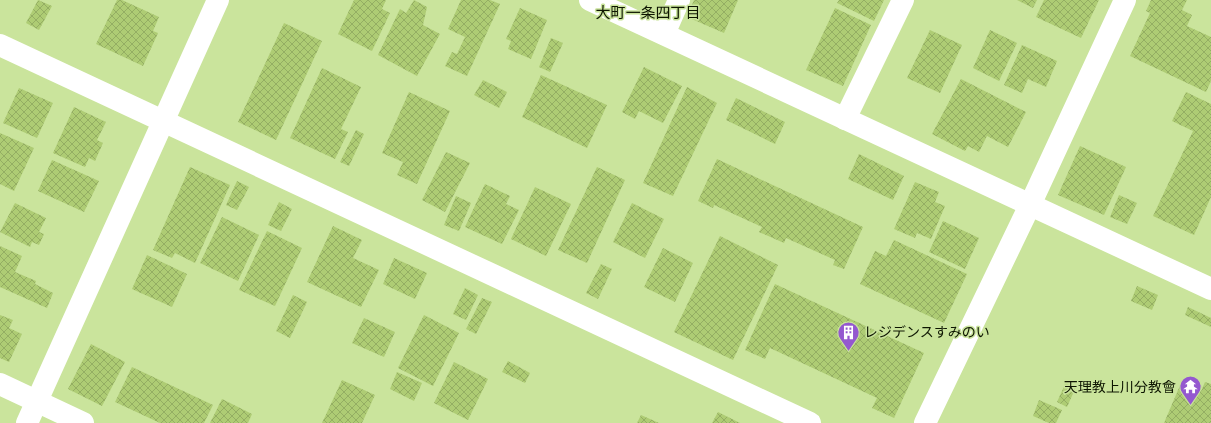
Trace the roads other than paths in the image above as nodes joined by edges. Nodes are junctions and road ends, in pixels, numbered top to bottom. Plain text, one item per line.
1 (218, 0) edge
2 (590, 0) edge
3 (679, 0) edge
4 (903, 0) edge
5 (1125, 0) edge
6 (664, 34) junction
7 (0, 45) edge
8 (845, 119) junction
9 (162, 121) junction
10 (1030, 205) junction
11 (1211, 289) edge
12 (0, 384) edge
13 (37, 401) junction
14 (27, 423) edge
15 (84, 423) edge
16 (810, 423) edge
17 (925, 423) edge

1 - 9 street
2 - 6 street
3 - 6 street
4 - 8 street
5 - 10 street
6 - 8 street
7 - 9 street
8 - 10 street
9 - 13 street
9 - 16 street
10 - 11 street
10 - 17 street
12 - 13 street
13 - 14 street
13 - 15 street

